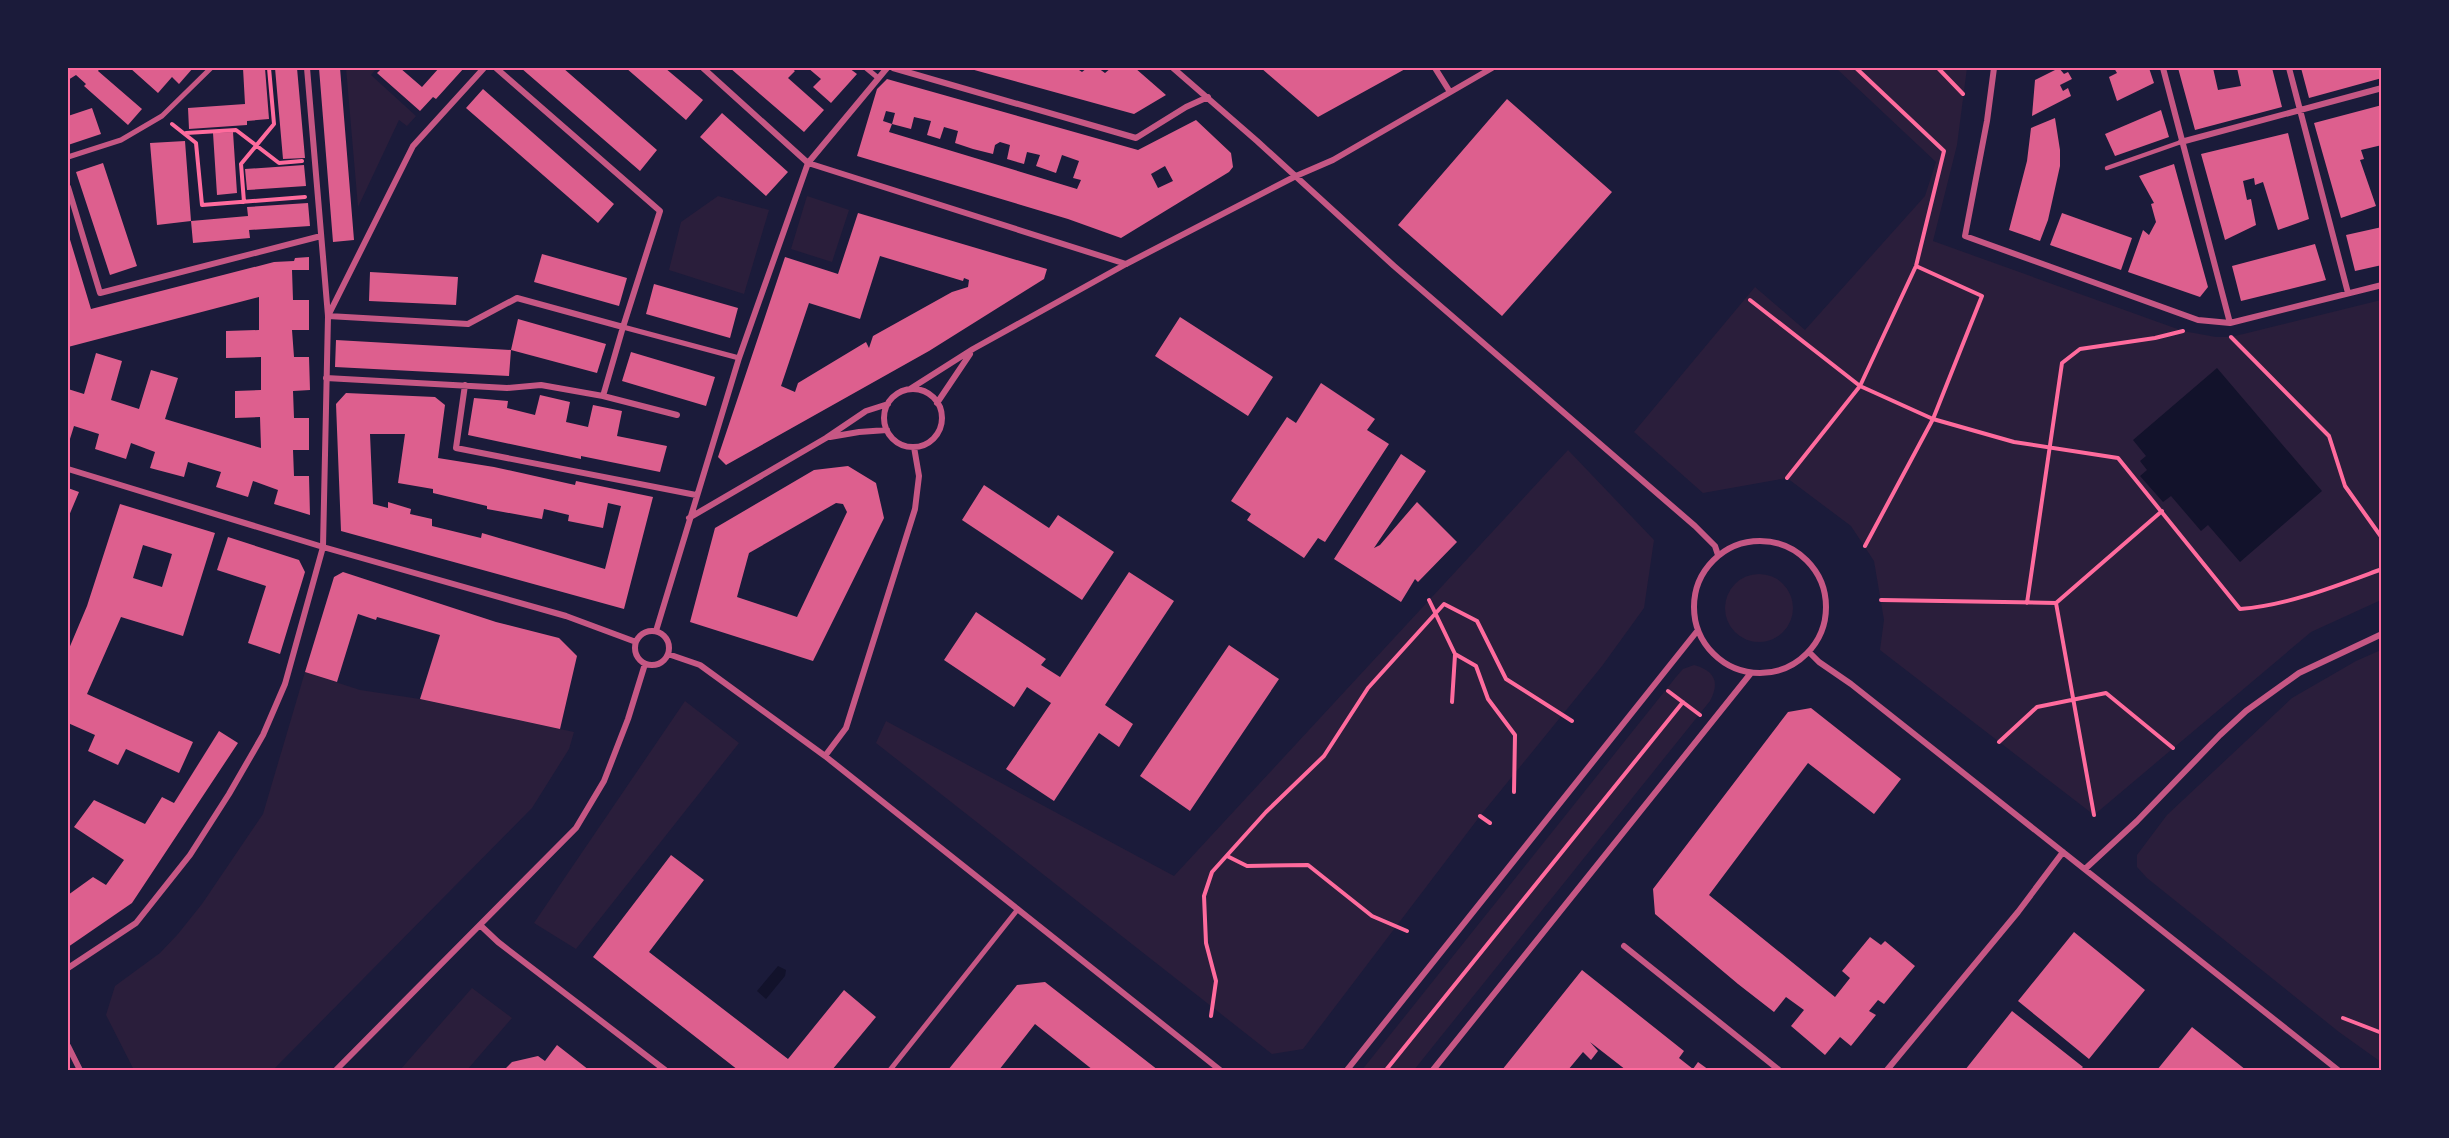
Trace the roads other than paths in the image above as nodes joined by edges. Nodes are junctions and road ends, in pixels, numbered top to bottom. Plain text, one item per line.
1 (211, 68) edge
2 (307, 68) edge
3 (484, 68) edge
4 (496, 68) edge
5 (703, 68) edge
6 (866, 68) edge
7 (887, 68) edge
8 (893, 68) edge
9 (1173, 68) edge
10 (1435, 68) edge
11 (1492, 68) edge
12 (1994, 68) edge
13 (2163, 68) edge
14 (2289, 68) edge
15 (877, 78) junction
16 (2382, 88) edge
17 (1450, 92) junction
18 (1208, 97) junction
19 (2300, 110) junction
20 (2181, 142) junction
21 (68, 157) edge
22 (808, 163) junction
23 (2107, 168) dead end
24 (1296, 176) junction
25 (68, 187) edge
26 (321, 236) junction
27 (1126, 264) junction
28 (2382, 285) edge
29 (2348, 293) junction
30 (328, 316) junction
31 (2230, 323) junction
32 (622, 327) junction
33 (973, 349) junction
34 (739, 358) junction
35 (326, 378) junction
36 (465, 385) junction
37 (910, 389) junction
38 (603, 396) junction
39 (938, 403) junction
40 (888, 404) junction
41 (677, 415) dead end
42 (887, 430) junction
43 (826, 438) junction
44 (914, 447) junction
45 (68, 469) edge
46 (696, 495) junction
47 (689, 518) junction
48 (323, 547) junction
49 (1718, 555) junction
50 (1698, 630) junction
51 (656, 631) junction
52 (2382, 634) edge
53 (636, 642) junction
54 (1809, 652) junction
55 (668, 654) junction
56 (645, 664) junction
57 (1750, 673) junction
58 (825, 756) junction
59 (2063, 852) junction
60 (2085, 869) junction
61 (1018, 909) junction
62 (480, 925) junction
63 (1624, 946) dead end
64 (68, 968) edge
65 (68, 1046) edge
66 (80, 1071) edge
67 (336, 1071) edge
68 (665, 1071) edge
69 (890, 1071) edge
70 (1220, 1071) edge
71 (1347, 1071) edge
72 (1433, 1071) edge
73 (1779, 1071) edge
74 (1887, 1071) edge
75 (2338, 1071) edge

1 - 21 street
2 - 26 street
3 - 30 street
4 - 32 street
5 - 22 street
6 - 15 street
7 - 15 street
8 - 18 street
9 - 18 street
10 - 17 street
11 - 17 street
12 - 31 street
13 - 20 street
14 - 19 street
15 - 22 street
16 - 19 street
17 - 24 street
18 - 24 street
19 - 20 street
19 - 29 street
20 - 23 lane
20 - 31 street
22 - 27 street
22 - 34 street
24 - 27 street
24 - 49 street
25 - 26 street
26 - 30 street
27 - 33 street
28 - 29 street
29 - 31 street
30 - 32 street
30 - 35 street
32 - 34 street
32 - 38 street
33 - 37 street
33 - 39 street
34 - 46 street
35 - 36 street
35 - 48 street
36 - 38 street
36 - 46 street
37 - 39 street
37 - 40 street
38 - 41 street
39 - 44 street
40 - 42 street
40 - 43 street
42 - 43 street
42 - 44 street
43 - 47 street
44 - 58 street
45 - 48 street
46 - 47 street
47 - 51 street
48 - 53 street
48 - 64 street
49 - 50 street
49 - 54 street
50 - 57 street
50 - 71 street
51 - 53 street
51 - 55 street
52 - 60 street
53 - 56 street
54 - 57 street
54 - 59 street
55 - 56 street
55 - 58 street
56 - 62 street
57 - 72 street
58 - 61 street
59 - 60 street
59 - 74 street
60 - 75 street
61 - 69 street
61 - 70 street
62 - 67 street
62 - 68 street
63 - 73 street
65 - 66 street

